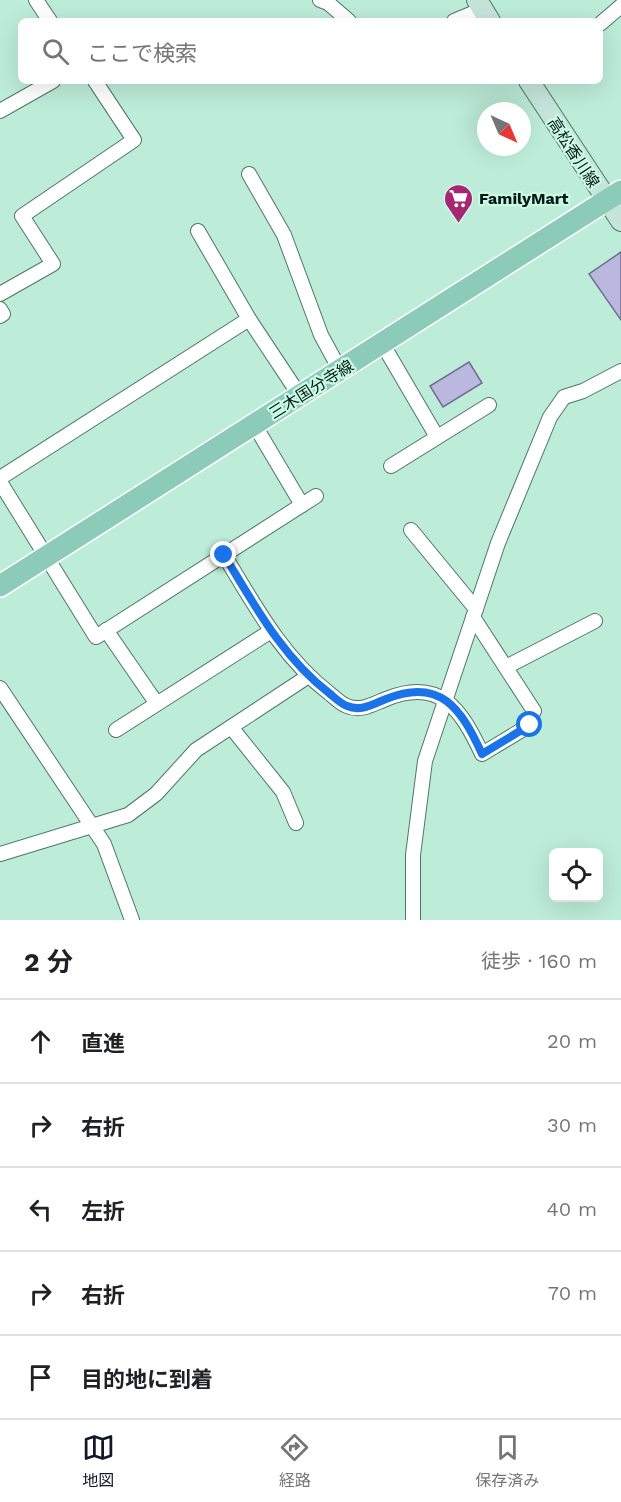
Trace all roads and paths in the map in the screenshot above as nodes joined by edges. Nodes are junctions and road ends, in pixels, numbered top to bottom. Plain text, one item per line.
1 (36, 0) edge
2 (320, 0) edge
3 (621, 6) edge
4 (483, 10) edge
5 (48, 18) edge
6 (346, 18) edge
7 (462, 18) edge
8 (603, 21) edge
9 (48, 84) edge
10 (97, 84) edge
11 (531, 84) edge
12 (0, 111) edge
13 (249, 174) dead end
14 (613, 196) edge
15 (621, 221) edge
16 (198, 231) dead end
17 (0, 294) edge
18 (0, 309) edge
19 (0, 316) edge
20 (249, 319) junction
21 (382, 344) junction
22 (340, 370) junction
23 (621, 371) edge
24 (300, 396) junction
25 (489, 405) dead end
26 (254, 424) junction
27 (437, 437) junction
28 (391, 466) dead end
29 (0, 478) edge
30 (0, 482) edge
31 (316, 496) dead end
32 (302, 505) junction
33 (411, 530) dead end
34 (224, 555) junction
35 (46, 557) junction
36 (0, 586) edge
37 (475, 613) junction
38 (595, 621) dead end
39 (106, 630) junction
40 (271, 631) junction
41 (506, 667) junction
42 (308, 677) junction
43 (0, 688) edge
44 (445, 697) junction
45 (157, 704) junction
46 (534, 711) dead end
47 (530, 725) dead end
48 (231, 727) junction
49 (116, 730) dead end
50 (296, 823) dead end
51 (93, 827) junction
52 (0, 854) edge
53 (132, 920) edge
54 (413, 920) edge

1 - 5 street
2 - 6 street
3 - 8 street
4 - 7 street
9 - 12 street
10 - 17 street
11 - 14 main road, 高松香川線
13 - 22 street
14 - 15 main road, 高松香川線
14 - 21 main road, 三木国分寺線
16 - 20 street
18 - 19 street
20 - 24 street
20 - 29 street
21 - 22 main road, 三木国分寺線
21 - 27 street
22 - 24 main road, 三木国分寺線
23 - 37 street
24 - 26 main road, 三木国分寺線
25 - 27 street
26 - 32 street
26 - 35 main road, 三木国分寺線
27 - 28 street
30 - 35 street
31 - 32 street
32 - 34 street
33 - 37 street
34 - 39 street
34 - 40 street
35 - 36 main road, 三木国分寺線
35 - 39 street
37 - 41 street
37 - 44 street
38 - 41 street
39 - 45 street
40 - 42 street
40 - 45 street
41 - 46 street
42 - 44 street
42 - 48 street
43 - 51 street
44 - 47 street
44 - 54 street
45 - 49 street
48 - 50 street
48 - 51 street
51 - 52 street
51 - 53 street

